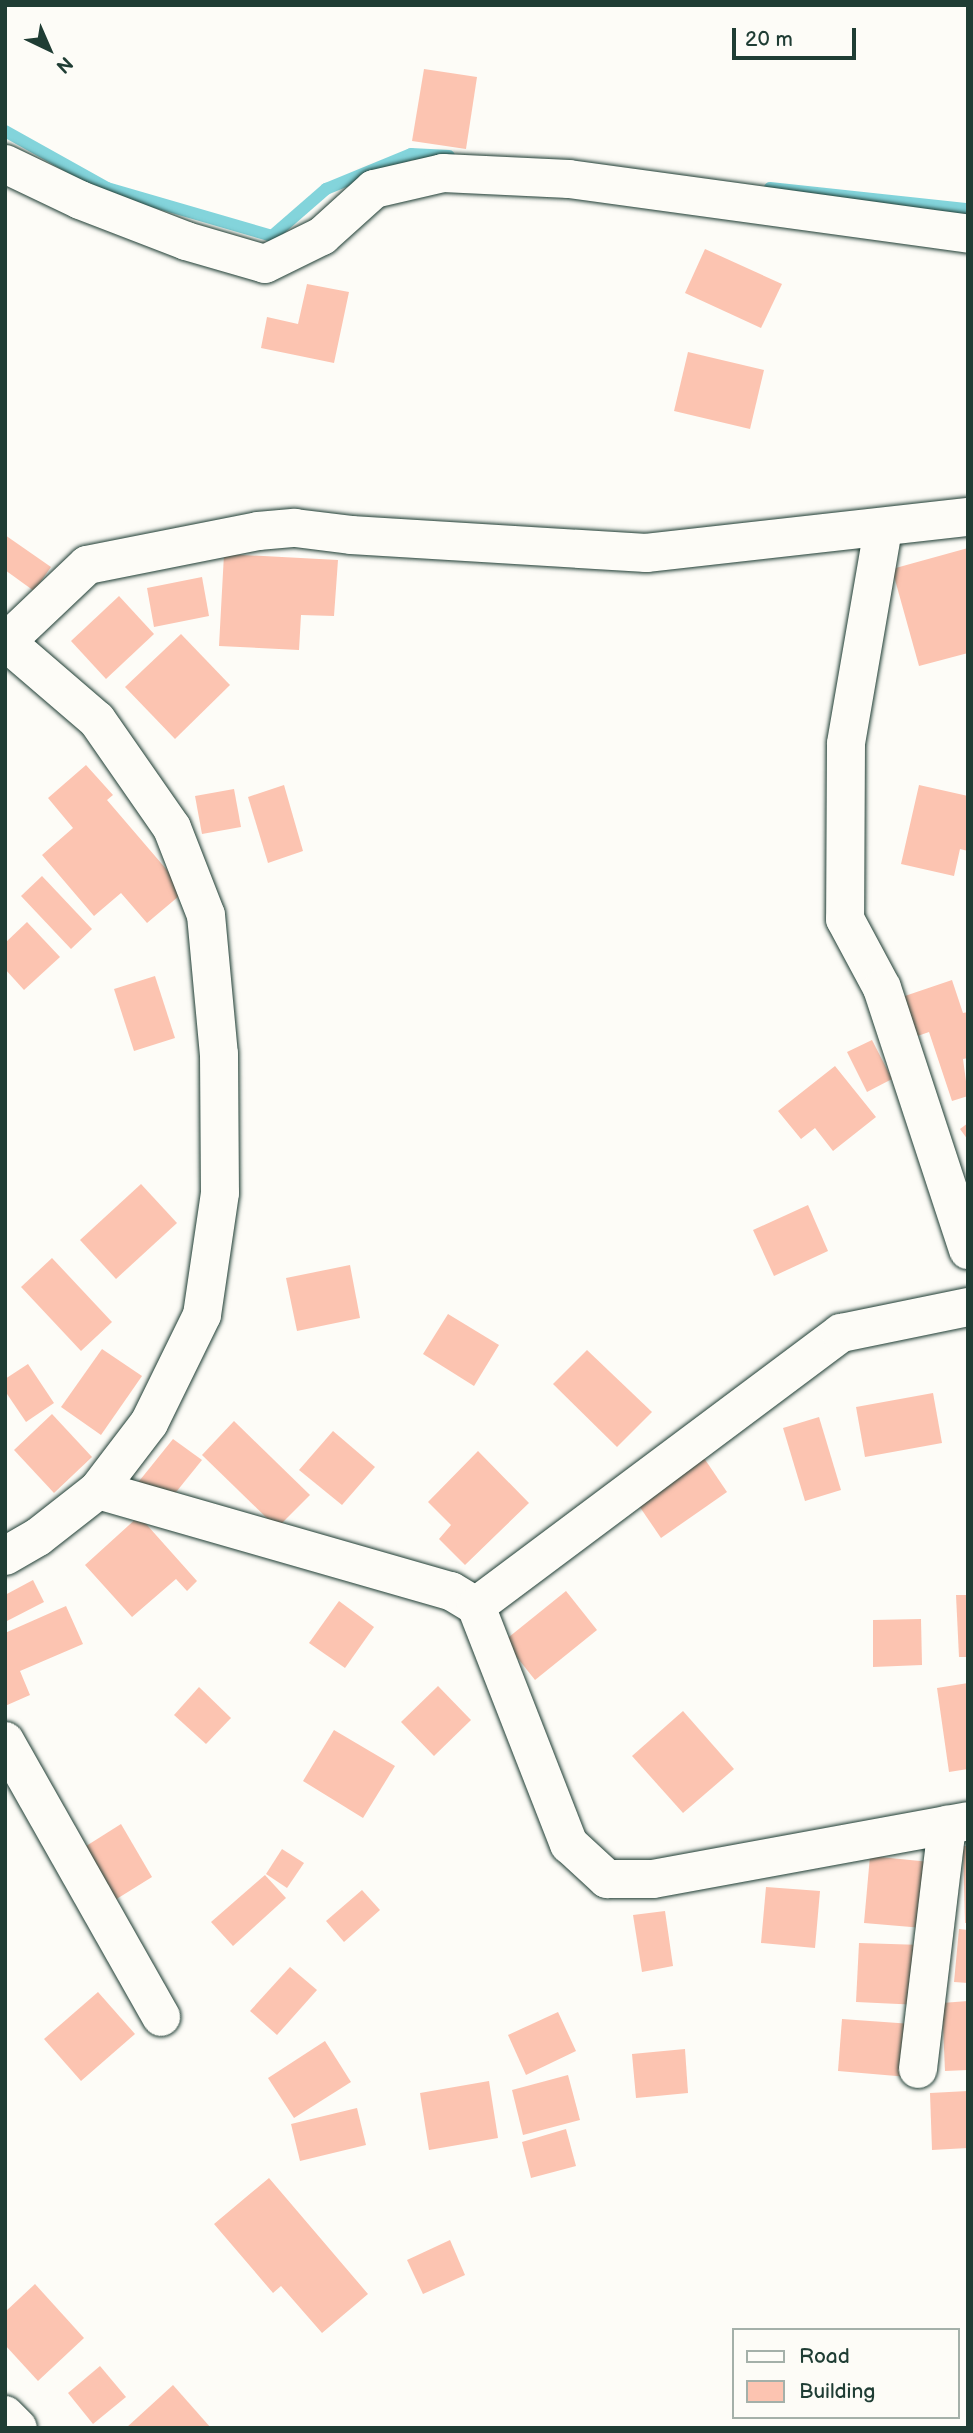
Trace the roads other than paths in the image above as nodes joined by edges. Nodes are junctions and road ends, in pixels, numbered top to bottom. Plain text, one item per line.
1 (5, 163) edge
2 (968, 234) edge
3 (968, 517) edge
4 (883, 529) junction
5 (6, 642) edge
6 (968, 1250) edge
7 (968, 1307) edge
8 (98, 1490) junction
9 (5, 1556) edge
10 (476, 1606) junction
11 (5, 1741) edge
12 (957, 1823) edge
13 (161, 2017) dead end
14 (918, 2069) dead end
15 (5, 2415) edge
16 (18, 2428) edge

1 - 2 street
3 - 4 street
4 - 5 street
4 - 6 street
5 - 8 street
7 - 10 street
8 - 9 street
8 - 10 street
10 - 12 street
11 - 13 street
12 - 14 street
15 - 16 street

